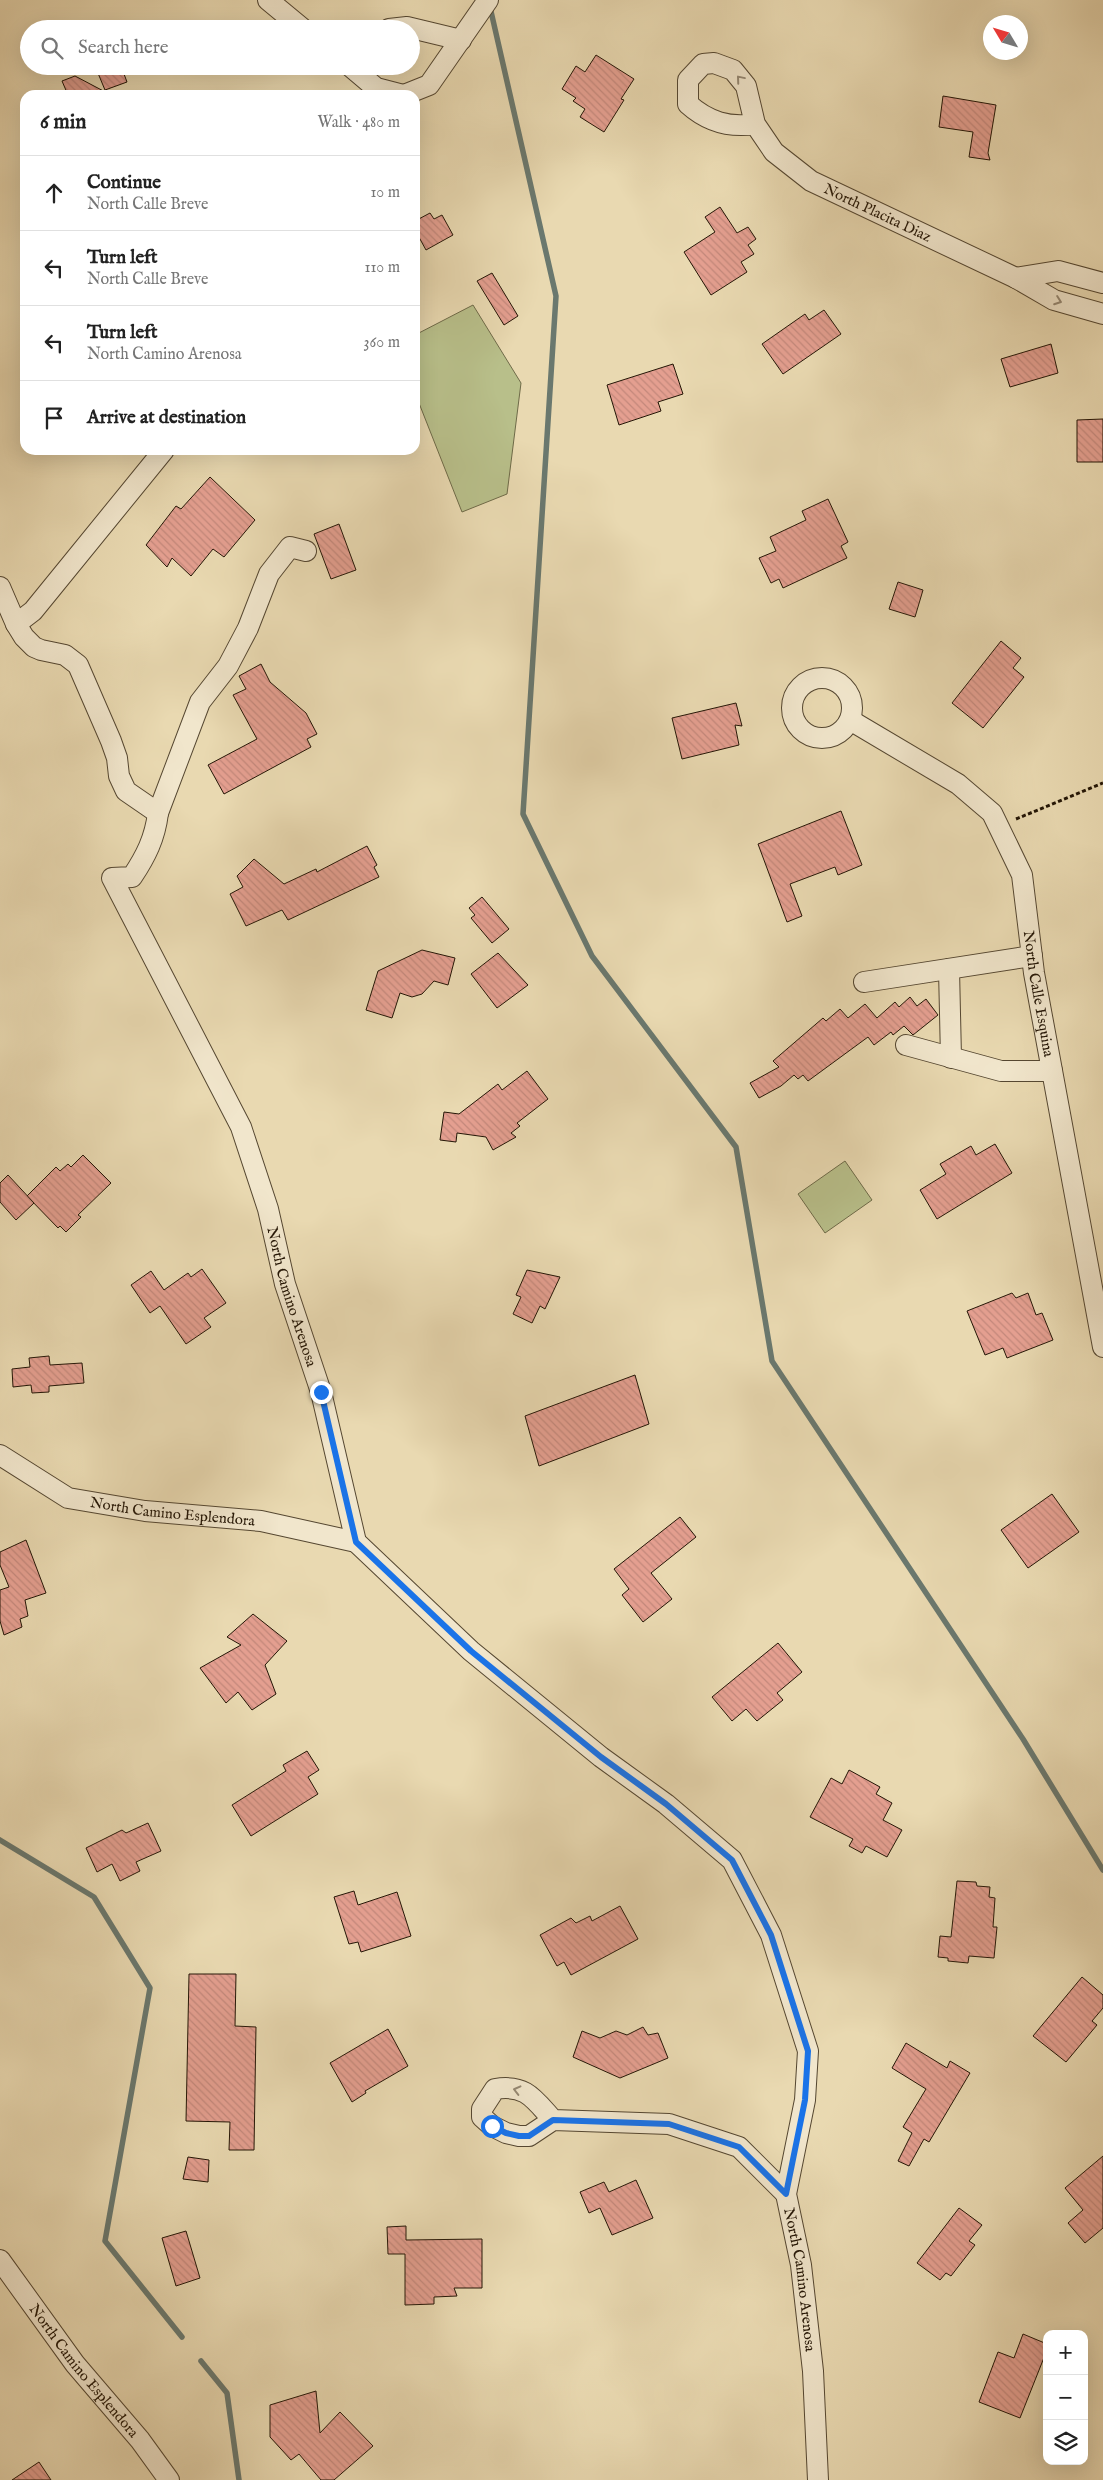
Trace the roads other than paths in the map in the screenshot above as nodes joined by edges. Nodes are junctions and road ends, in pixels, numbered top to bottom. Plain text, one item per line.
1 (268, 0) edge
2 (488, 0) edge
3 (292, 20) edge
4 (420, 30) edge
5 (461, 40) junction
6 (361, 75) edge
7 (382, 90) edge
8 (410, 90) edge
9 (756, 124) dead end
10 (1016, 278) junction
11 (1103, 283) edge
12 (1103, 314) edge
13 (160, 455) edge
14 (306, 551) dead end
15 (0, 587) edge
16 (16, 624) junction
17 (850, 720) dead end
18 (158, 813) junction
19 (1032, 956) junction
20 (949, 969) junction
21 (864, 982) dead end
22 (906, 1045) dead end
23 (952, 1058) junction
24 (1052, 1071) junction
25 (1103, 1347) edge
26 (0, 1455) edge
27 (356, 1542) junction
28 (553, 2120) dead end
29 (786, 2194) junction
30 (0, 2260) edge
31 (169, 2480) edge
32 (818, 2480) edge

1 - 3 street
2 - 5 street
4 - 5 street
5 - 8 street
6 - 7 street
9 - 10 street, North Placita Diaz
10 - 11 street
10 -> 12 street, North Placita Diaz
13 - 16 street
14 - 18 street
15 - 16 street
16 - 18 street
17 - 19 street, North Calle Esquina
18 - 27 street, North Camino Arenosa
19 - 20 street
19 - 24 street, North Calle Esquina
20 - 21 street
20 - 23 street
22 - 23 street
23 - 24 street
24 - 25 street, North Calle Esquina
26 - 27 street, North Camino Esplendora
27 - 29 street, North Camino Arenosa
28 - 29 street
29 - 32 street, North Camino Arenosa
30 - 31 street, North Camino Esplendora

